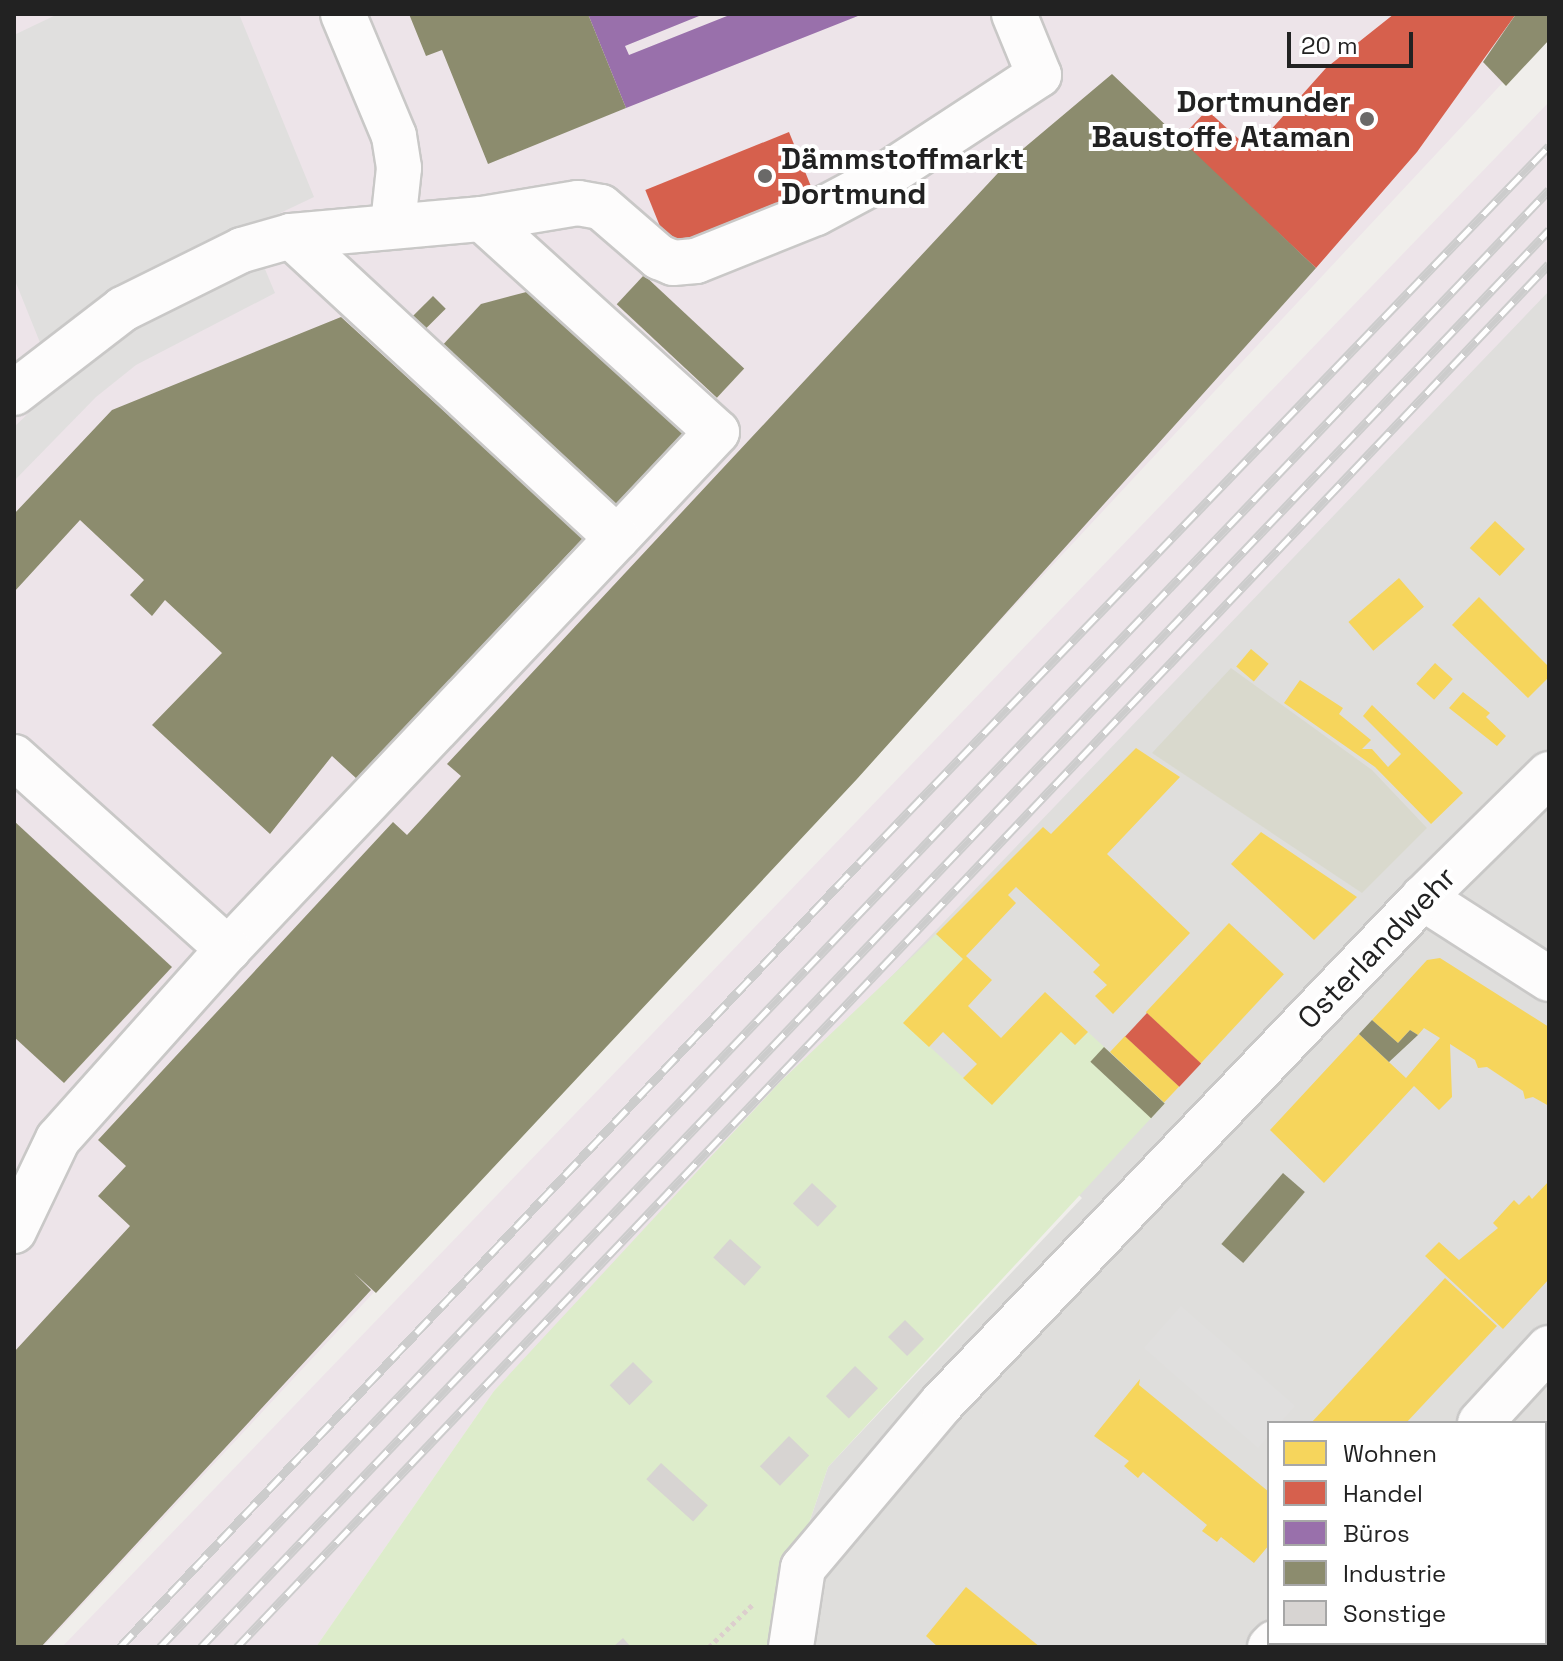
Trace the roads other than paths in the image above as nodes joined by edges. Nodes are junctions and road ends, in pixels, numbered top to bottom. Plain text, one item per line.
1 (343, 14) edge
2 (1014, 14) edge
3 (482, 219) junction
4 (393, 224) junction
5 (291, 236) junction
6 (14, 393) edge
7 (617, 538) junction
8 (14, 757) edge
9 (1549, 774) edge
10 (1423, 898) junction
11 (228, 949) junction
12 (1549, 979) edge
13 (14, 1231) edge
14 (1549, 1348) edge
15 (1482, 1421) edge
16 (791, 1647) edge

1 - 4 street
2 - 3 street
3 - 4 street
3 - 7 street
4 - 5 street
5 - 6 street
5 - 7 street
7 - 11 street
8 - 11 street
9 - 10 street, Osterlandwehr
10 - 12 street
10 - 16 street, Osterlandwehr
11 - 13 street
14 - 15 street

